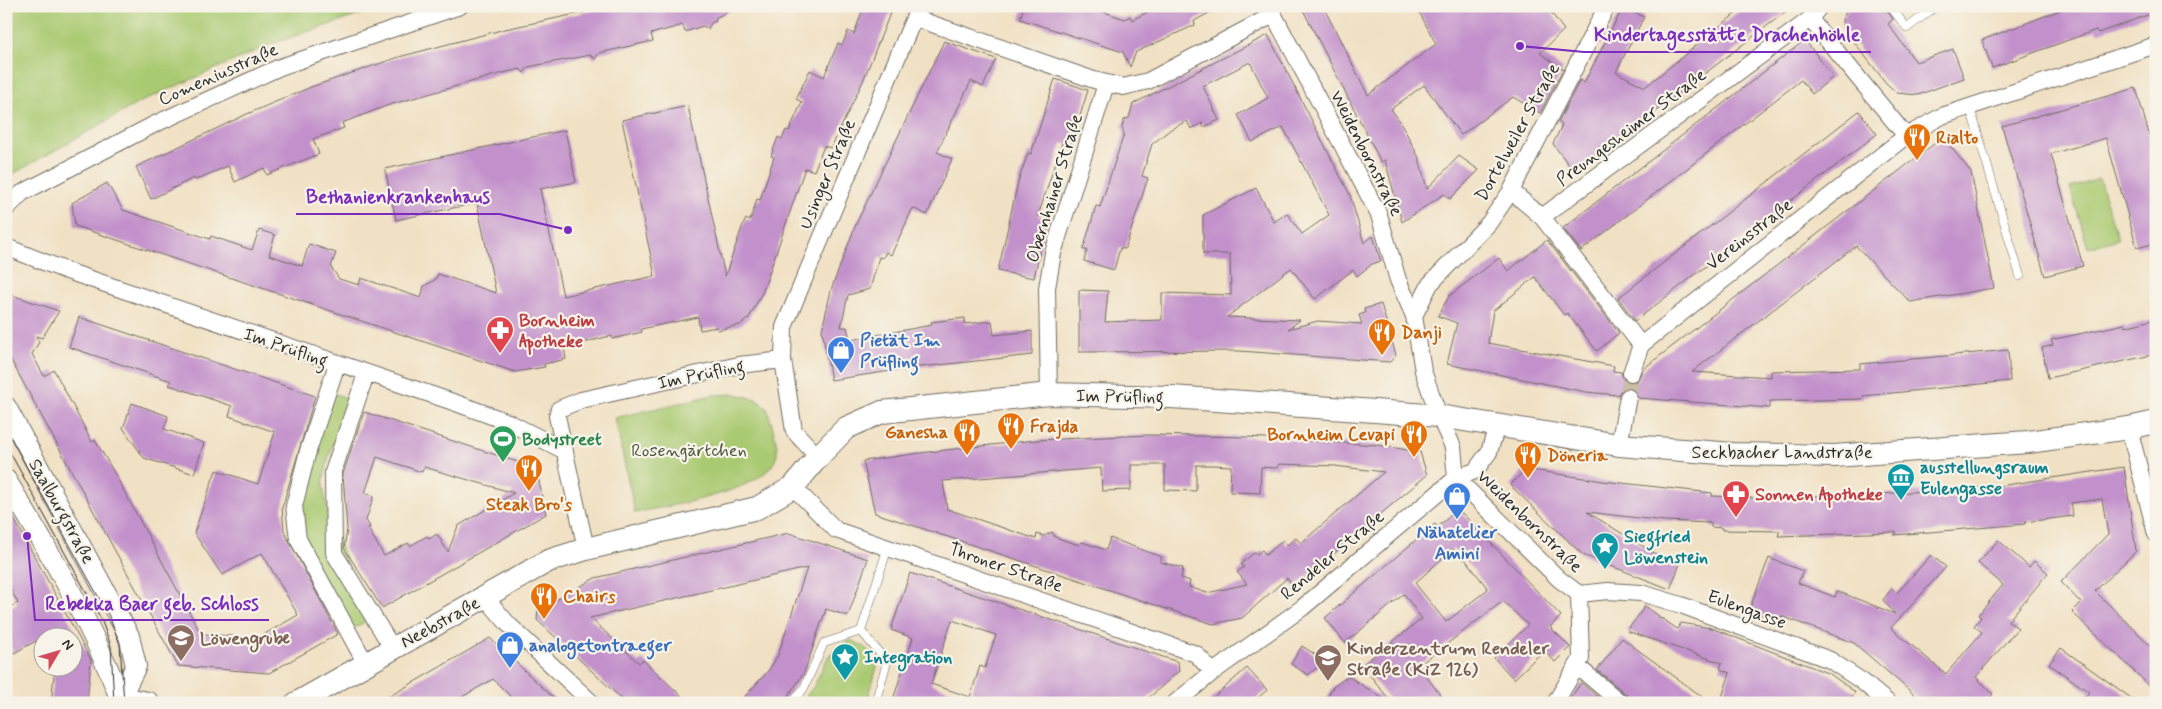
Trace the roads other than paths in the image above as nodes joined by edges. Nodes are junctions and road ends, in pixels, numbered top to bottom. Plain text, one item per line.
1 (460, 6) edge
2 (1607, 6) edge
3 (1890, 6) edge
4 (1935, 7) edge
5 (1271, 11) edge
6 (916, 12) edge
7 (1815, 12) edge
8 (2156, 45) edge
9 (1106, 84) junction
10 (1970, 107) junction
11 (1906, 136) junction
12 (1511, 192) junction
13 (6, 209) edge
14 (1542, 217) junction
15 (6, 247) edge
16 (2020, 276) dead end
17 (1414, 316) junction
18 (1641, 344) junction
19 (783, 360) junction
20 (337, 364) junction
21 (1631, 373) tunnel mouth
22 (366, 374) junction
23 (1049, 394) junction
24 (1628, 397) tunnel mouth
25 (6, 407) edge
26 (1438, 416) junction
27 (2156, 422) edge
28 (1496, 426) junction
29 (2130, 428) junction
30 (1620, 445) junction
31 (564, 451) junction
32 (818, 456) junction
33 (1456, 478) junction
34 (6, 480) edge
35 (793, 487) junction
36 (2156, 534) edge
37 (888, 547) junction
38 (586, 549) junction
39 (1579, 594) junction
40 (485, 597) junction
41 (861, 631) junction
42 (393, 649) junction
43 (366, 664) junction
44 (1577, 666) junction
45 (1212, 672) junction
46 (120, 700) edge
47 (148, 703) edge
48 (297, 703) edge
49 (592, 703) edge
50 (792, 703) edge
51 (875, 703) edge
52 (1175, 703) edge
53 (1555, 703) edge
54 (1621, 703) edge
55 (1888, 703) edge

1 - 13 street, Comeniusstraße
2 - 12 street, Dortelweiler Straße
3 - 4 lane
5 - 9 street
5 - 17 street, Weidenbornstraße
6 - 9 street
6 - 19 street, Usinger Straße
7 - 11 street
7 - 14 street, Preungesheimer Straße
8 - 10 street, Vereinsstraße
9 - 23 street, Obernhainer Straße
10 - 11 street, Vereinsstraße
10 - 16 lane
11 - 18 street, Vereinsstraße
12 - 14 street
12 - 17 street, Dortelweiler Straße
14 - 18 street
15 - 20 street, Im Prüfling
17 - 26 street, Weidenbornstraße
18 - 21 street
19 - 31 street, Im Prüfling
19 - 32 street
20 - 22 street, Im Prüfling
20 - 43 street
22 - 31 street, Im Prüfling
22 - 42 street
23 - 26 main road, Im Prüfling
23 - 32 main road, Im Prüfling
24 - 30 street
25 - 46 street, Saalburgstraße
26 - 28 main road, Seckbacher Landstraße
26 - 33 street, Weidenbornstraße
27 - 29 main road, Seckbacher Landstraße
28 - 30 main road, Seckbacher Landstraße
28 - 33 street, Rendeler Straße
29 - 30 main road, Seckbacher Landstraße
29 - 36 street
31 - 38 street, Im Prüfling
32 - 35 main road, Im Prüfling
33 - 39 street, Weidenbornstraße
33 - 45 street, Rendeler Straße
34 - 46 street, Saalburgstraße
35 - 37 street, Throner Straße
35 - 38 main road, Im Prüfling
37 - 41 lane
37 - 45 street, Throner Straße
38 - 40 main road, Neebstraße
39 - 44 street
39 - 55 street, Eulengasse
40 - 42 main road, Neebstraße
40 - 49 street
41 - 50 lane
41 - 51 lane
42 - 43 main road, Neebstraße
43 - 48 main road, Neebstraße
44 - 53 street
44 - 54 street
45 - 52 street, Rendeler Straße
46 - 47 main road

